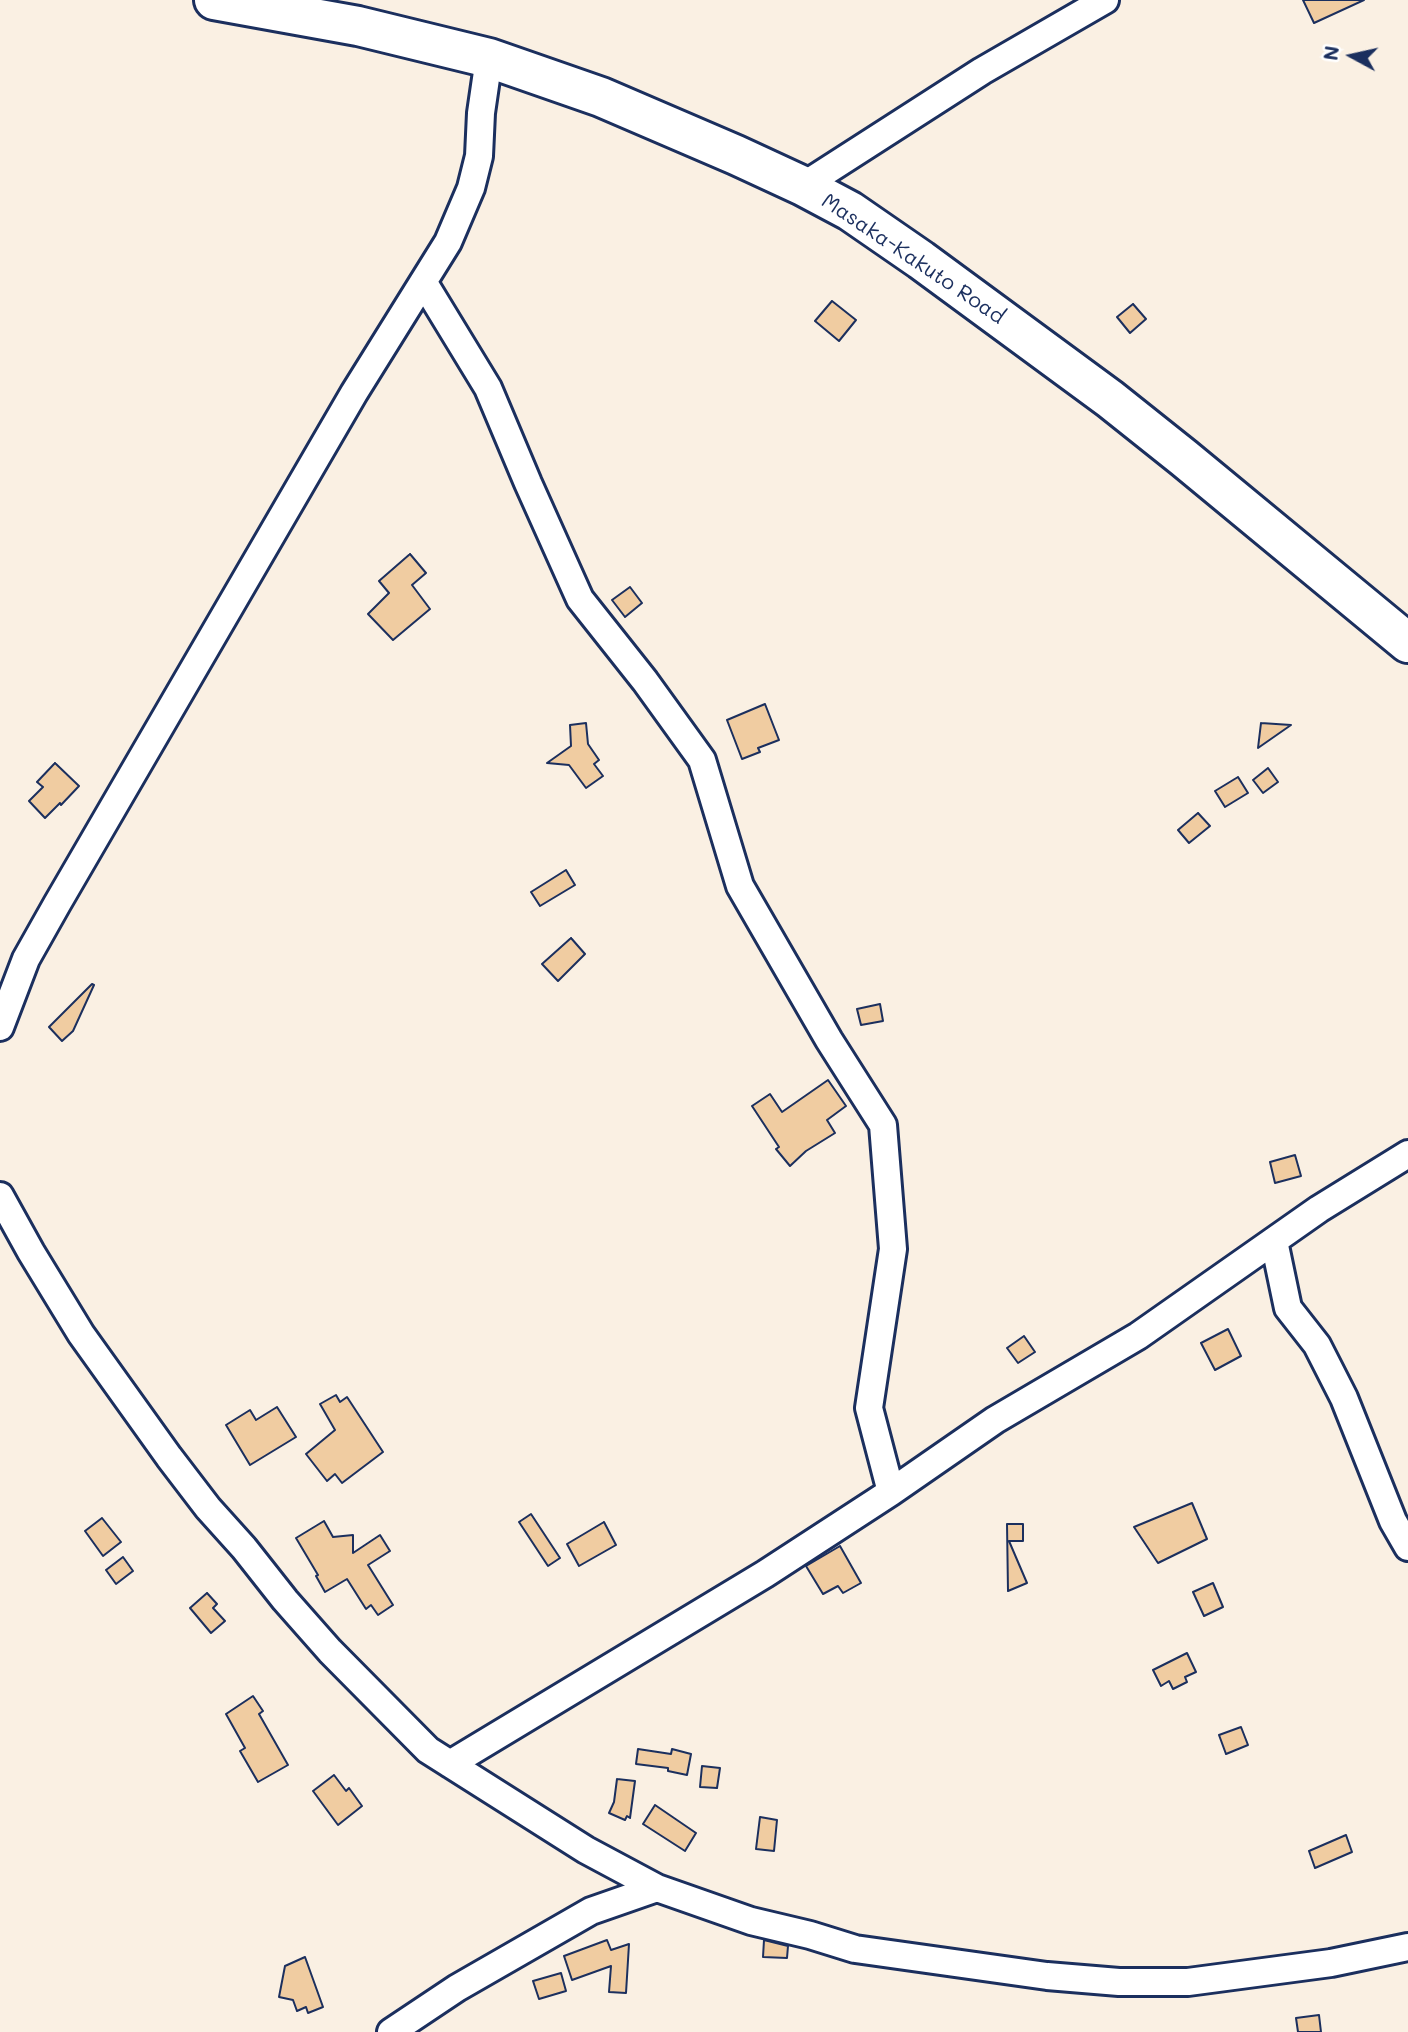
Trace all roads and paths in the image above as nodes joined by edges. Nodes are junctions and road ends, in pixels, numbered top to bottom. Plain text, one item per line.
1 (214, 0) edge
2 (1105, 0) edge
3 (489, 58) junction
4 (803, 186) junction
5 (424, 283) junction
6 (1408, 643) edge
7 (0, 1027) edge
8 (1408, 1154) edge
9 (0, 1196) edge
10 (1274, 1241) junction
11 (891, 1492) junction
12 (1408, 1547) edge
13 (450, 1764) junction
14 (657, 1888) junction
15 (1408, 1947) edge
16 (391, 2032) edge

1 - 3 highway, Masaka-Kakuto Road
2 - 4 street
3 - 4 highway, Masaka-Kakuto Road
3 - 5 street
4 - 6 highway, Masaka-Kakuto Road
5 - 7 street
5 - 11 street
8 - 10 street
9 - 13 street
10 - 11 street
10 - 12 street
11 - 13 street
13 - 14 street
14 - 15 street
14 - 16 street

